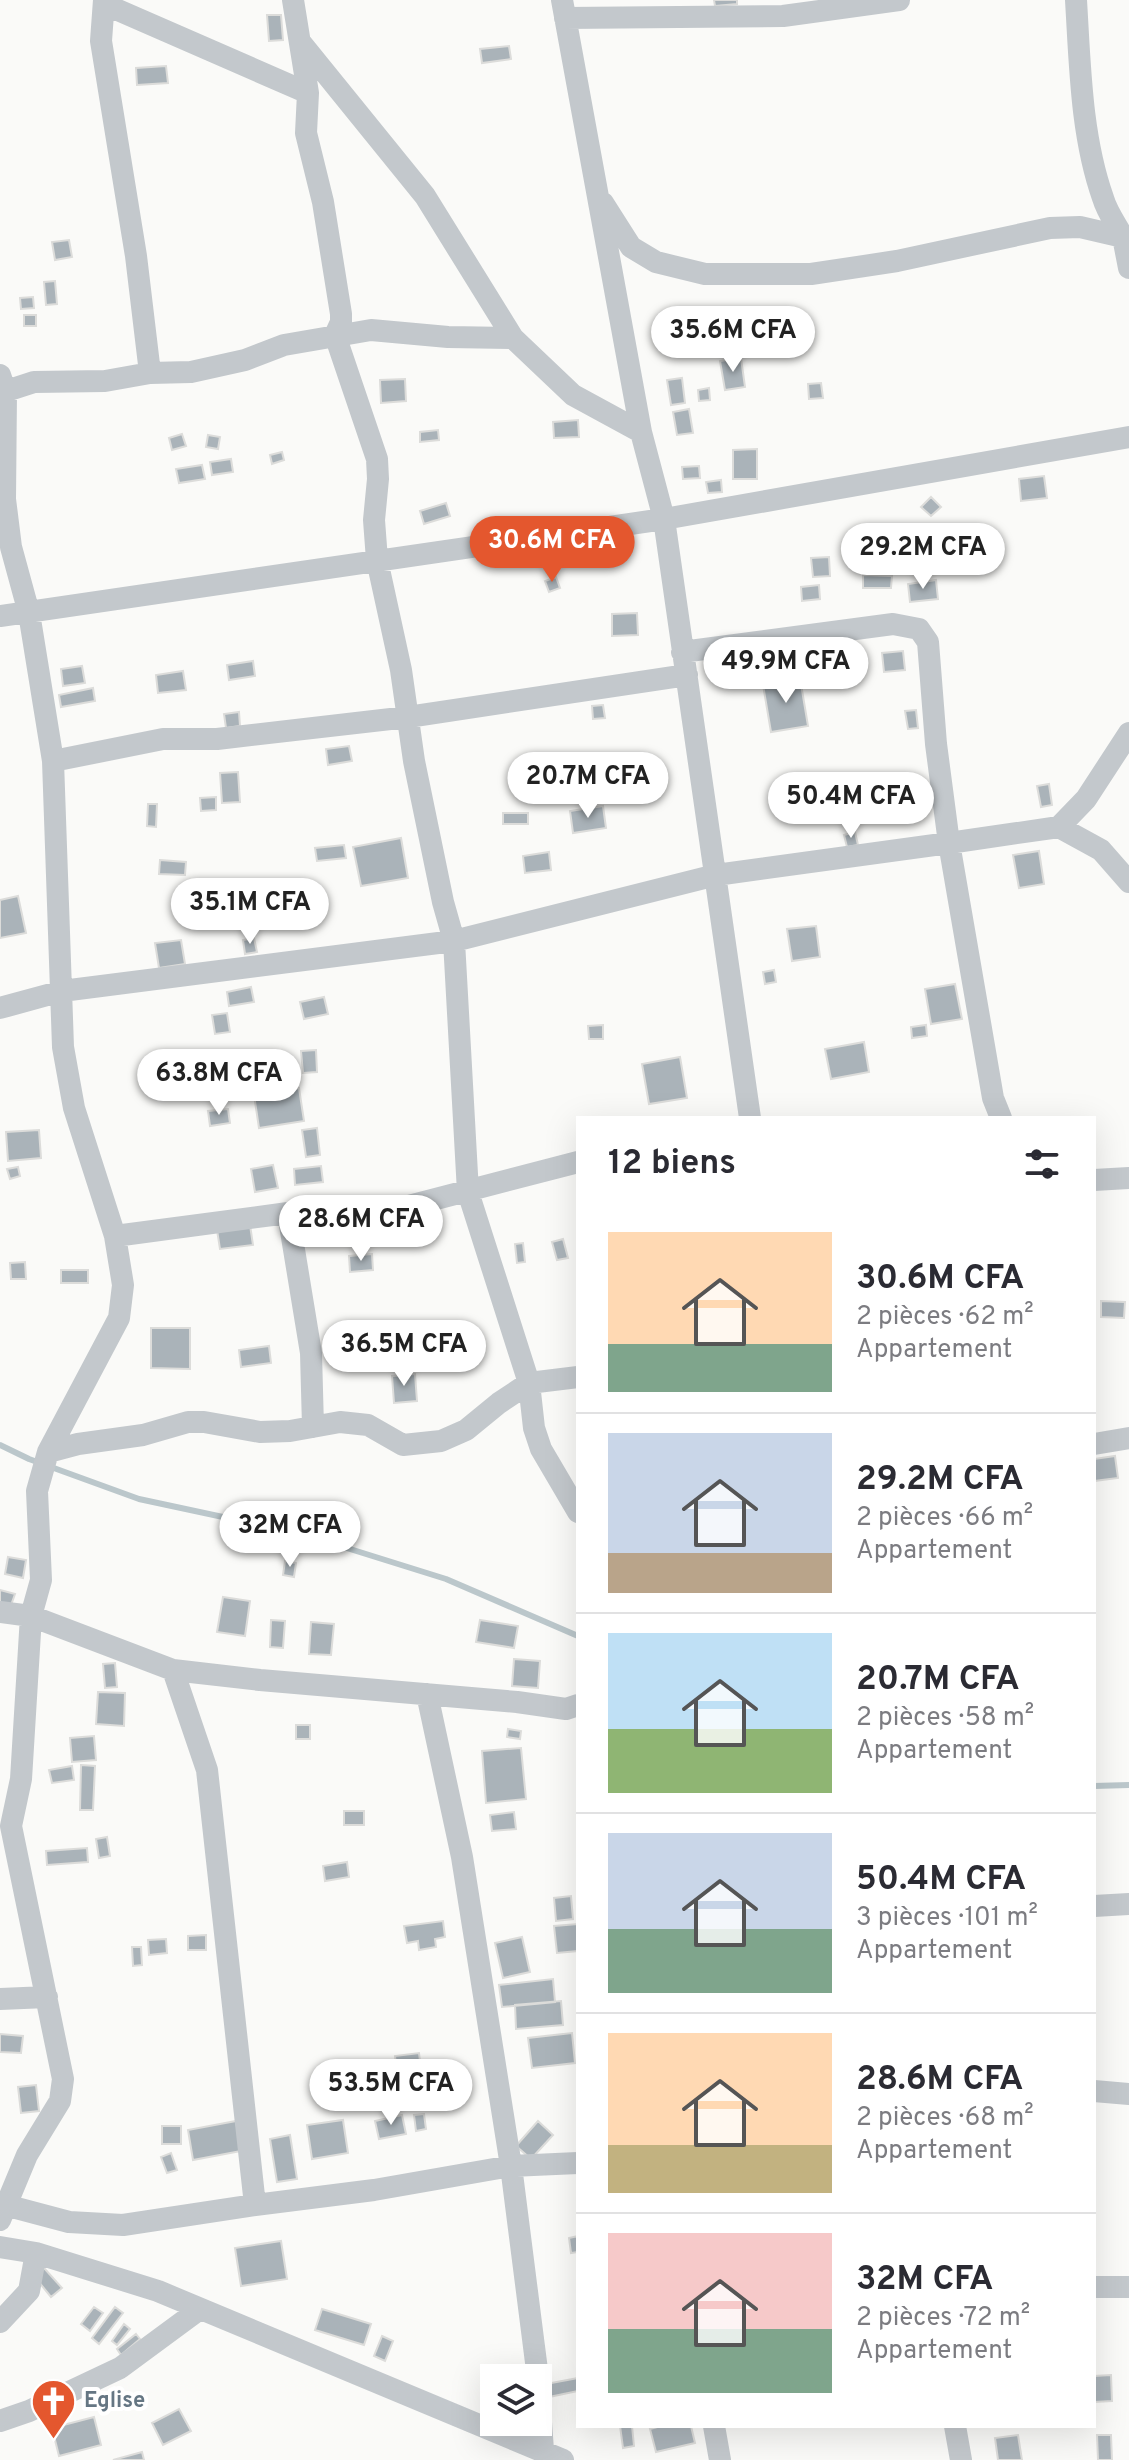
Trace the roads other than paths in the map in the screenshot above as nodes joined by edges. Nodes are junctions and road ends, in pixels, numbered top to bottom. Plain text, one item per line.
1 (293, 0) edge
2 (899, 0) edge
3 (1076, 0) edge
4 (104, 2) edge
5 (564, 9) edge
6 (298, 39) junction
7 (308, 93) junction
8 (596, 191) junction
9 (1126, 238) edge
10 (1129, 268) edge
11 (335, 335) junction
12 (513, 338) junction
13 (150, 373) junction
14 (2, 387) edge
15 (641, 432) junction
16 (1129, 437) edge
17 (664, 519) junction
18 (377, 560) junction
19 (29, 613) junction
20 (0, 616) edge
21 (682, 652) junction
22 (687, 675) junction
23 (408, 717) junction
24 (1129, 733) edge
25 (53, 761) junction
26 (1059, 827) junction
27 (949, 843) junction
28 (716, 875) junction
29 (1129, 882) edge
30 (454, 941) junction
31 (62, 991) junction
32 (0, 1008) edge
33 (750, 1116) edge
34 (1000, 1116) edge
35 (576, 1163) edge
36 (1129, 1178) edge
37 (1096, 1180) edge
38 (468, 1192) junction
39 (288, 1213) junction
40 (115, 1236) junction
41 (576, 1377) edge
42 (529, 1383) junction
43 (313, 1427) junction
44 (1129, 1438) edge
45 (1096, 1444) edge
46 (48, 1452) junction
47 (576, 1509) edge
48 (0, 1612) edge
49 (31, 1616) junction
50 (173, 1670) junction
51 (427, 1694) junction
52 (574, 1711) edge
53 (1129, 1904) edge
54 (1096, 1906) edge
55 (47, 1997) junction
56 (0, 1999) edge
57 (1096, 2091) edge
58 (1129, 2094) edge
59 (576, 2163) edge
60 (511, 2166) junction
61 (255, 2205) junction
62 (2, 2213) edge
63 (0, 2247) edge
64 (36, 2253) junction
65 (1096, 2287) edge
66 (1129, 2287) edge
67 (200, 2309) junction
68 (0, 2322) edge
69 (536, 2364) edge
70 (0, 2421) edge
71 (714, 2428) edge
72 (955, 2428) edge
73 (542, 2436) edge
74 (543, 2450) junction
75 (563, 2460) edge
76 (720, 2460) edge
77 (961, 2460) edge

1 - 6 street
2 - 5 street
3 - 9 street
4 - 7 street
4 - 13 street
5 - 8 street
6 - 7 street
6 - 12 street
7 - 11 street
8 - 9 street
8 - 15 street
9 - 10 street
11 - 12 street
11 - 13 street
11 - 18 street
12 - 15 street
13 - 14 street
14 - 19 street
15 - 17 street
16 - 17 street
17 - 18 street
17 - 21 street
18 - 19 street
18 - 23 street
19 - 20 street
19 - 25 street
21 - 22 street
21 - 27 street
22 - 23 street
22 - 28 street
23 - 25 street
23 - 30 street
24 - 26 street
25 - 31 street
26 - 27 street
26 - 29 street
27 - 28 street
27 - 34 street
28 - 30 street
28 - 33 street
30 - 31 street
30 - 38 street
31 - 32 street
31 - 40 street
35 - 38 street
36 - 37 street
38 - 39 street
38 - 42 street
39 - 40 street
39 - 43 street
40 - 46 street
41 - 42 street
42 - 43 street
42 - 47 street
43 - 46 street
44 - 45 street
46 - 49 street
48 - 49 street
49 - 50 street
49 - 55 street
50 - 51 street
50 - 61 street
51 - 52 street
51 - 60 street
53 - 54 street
55 - 56 street
55 - 62 street
57 - 58 street
59 - 60 street
60 - 61 street
60 - 69 street
61 - 62 street
63 - 64 street
64 - 67 street
64 - 68 street
65 - 66 street
67 - 70 street
67 - 74 street
71 - 76 street
72 - 77 street
73 - 74 street
74 - 75 street

